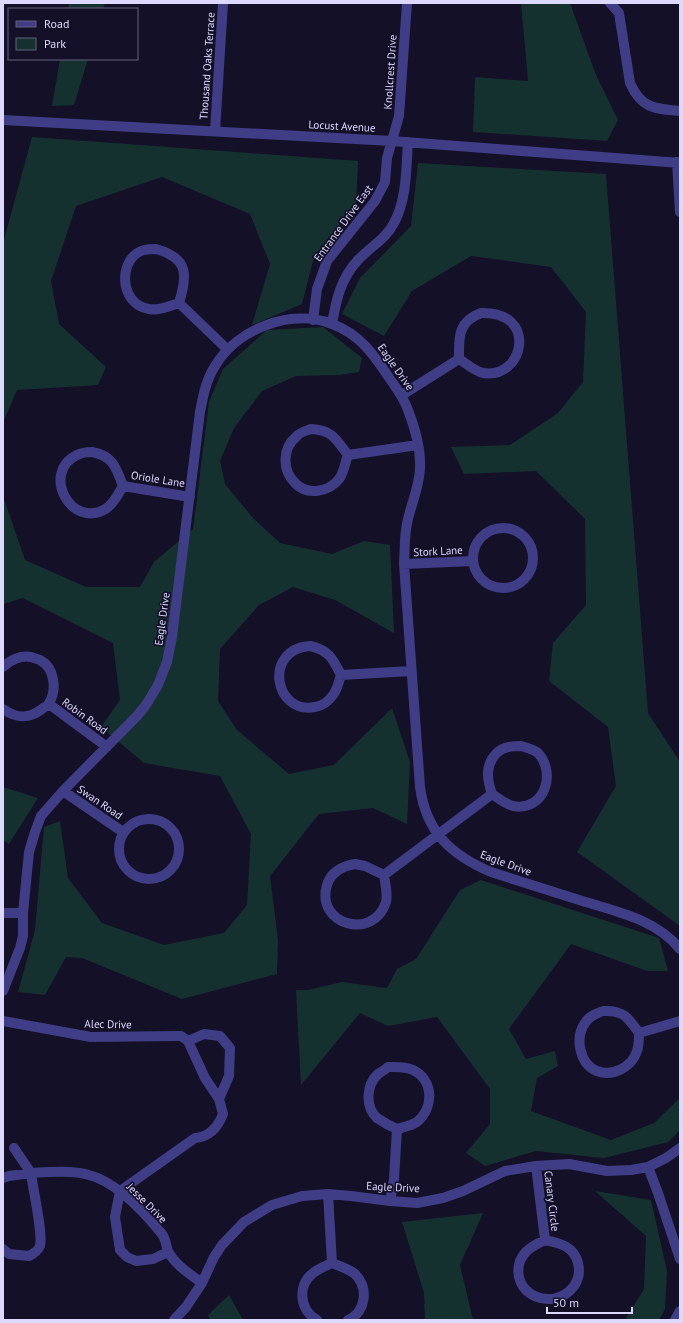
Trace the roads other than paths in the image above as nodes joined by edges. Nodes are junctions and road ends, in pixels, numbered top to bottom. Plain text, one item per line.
1 (223, 3) edge
2 (407, 3) edge
3 (610, 3) edge
4 (680, 111) edge
5 (3, 120) edge
6 (215, 131) junction
7 (392, 141) junction
8 (408, 142) junction
9 (678, 162) edge
10 (680, 212) edge
11 (179, 303) junction
12 (313, 320) junction
13 (332, 324) junction
14 (226, 349) junction
15 (459, 359) junction
16 (402, 395) junction
17 (418, 445) junction
18 (348, 455) junction
19 (123, 486) junction
20 (190, 497) junction
21 (473, 561) junction
22 (404, 564) junction
23 (3, 667) edge
24 (411, 671) junction
25 (341, 675) junction
26 (49, 704) junction
27 (3, 709) edge
28 (107, 747) junction
29 (63, 791) junction
30 (492, 794) junction
31 (123, 832) junction
32 (438, 834) junction
33 (384, 875) junction
34 (3, 913) edge
35 (23, 914) junction
36 (680, 949) edge
37 (3, 991) edge
38 (3, 1021) edge
39 (680, 1021) edge
40 (640, 1033) junction
41 (188, 1041) junction
42 (219, 1099) junction
43 (397, 1129) junction
44 (14, 1148) dead end
45 (680, 1148) edge
46 (536, 1166) junction
47 (648, 1167) junction
48 (31, 1173) junction
49 (3, 1178) edge
50 (120, 1191) junction
51 (328, 1194) junction
52 (390, 1201) junction
53 (545, 1240) junction
54 (3, 1249) edge
55 (168, 1252) junction
56 (680, 1259) edge
57 (332, 1263) junction
58 (202, 1283) junction
59 (680, 1311) edge
60 (174, 1320) edge
61 (317, 1320) edge
62 (348, 1320) edge
63 (675, 1320) edge

1 - 6 street, Thousand Oaks Terrace
2 - 7 street, Knollcrest Drive
3 - 4 street
5 - 6 street, Locust Avenue
6 - 7 street, Locust Avenue
7 - 8 street, Locust Avenue
7 - 12 street, Entrance Drive East
8 - 9 street, Locust Avenue
8 - 13 street
9 - 10 street
11 - 11 street
11 - 14 street
12 - 13 street, Eagle Drive
12 - 14 street, Eagle Drive
13 - 16 street, Eagle Drive
14 - 20 street, Eagle Drive
15 - 15 street
15 - 16 street
16 - 17 street, Eagle Drive
17 - 18 street
17 - 22 street, Eagle Drive
18 - 18 street
19 - 19 street, Oriole Lane
19 - 20 street, Oriole Lane
20 - 28 street, Eagle Drive
21 - 21 street, Stork Lane
21 - 22 street, Stork Lane
22 - 24 street, Eagle Drive
23 - 26 street, Robin Road
24 - 25 street
24 - 32 street, Eagle Drive
25 - 25 street
26 - 27 street, Robin Road
26 - 28 street, Robin Road
28 - 29 street, Eagle Drive
29 - 31 street, Swan Road
29 - 35 street, Eagle Drive
30 - 30 street
30 - 32 street
31 - 31 street, Swan Road
32 - 33 street
32 - 36 street, Eagle Drive
33 - 33 street
34 - 35 street
35 - 37 street, Eagle Drive
38 - 41 street, Alec Drive
39 - 40 street
40 - 40 street
41 - 42 street
41 - 42 street
42 - 50 street
43 - 43 street
43 - 52 street
44 - 48 street
45 - 47 street, Eagle Drive
46 - 47 street, Eagle Drive
46 - 52 street, Eagle Drive
46 - 53 street, Canary Circle
47 - 56 street
48 - 49 street, Jesse Drive
48 - 50 street, Jesse Drive
48 - 54 street
50 - 55 street, Jesse Drive
50 - 55 street
51 - 52 street, Eagle Drive
51 - 57 street
51 - 58 street, Eagle Drive
53 - 53 street, Canary Circle
55 - 58 street, Jesse Drive
57 - 61 street
57 - 62 street
58 - 60 street, Eagle Drive
59 - 63 street

